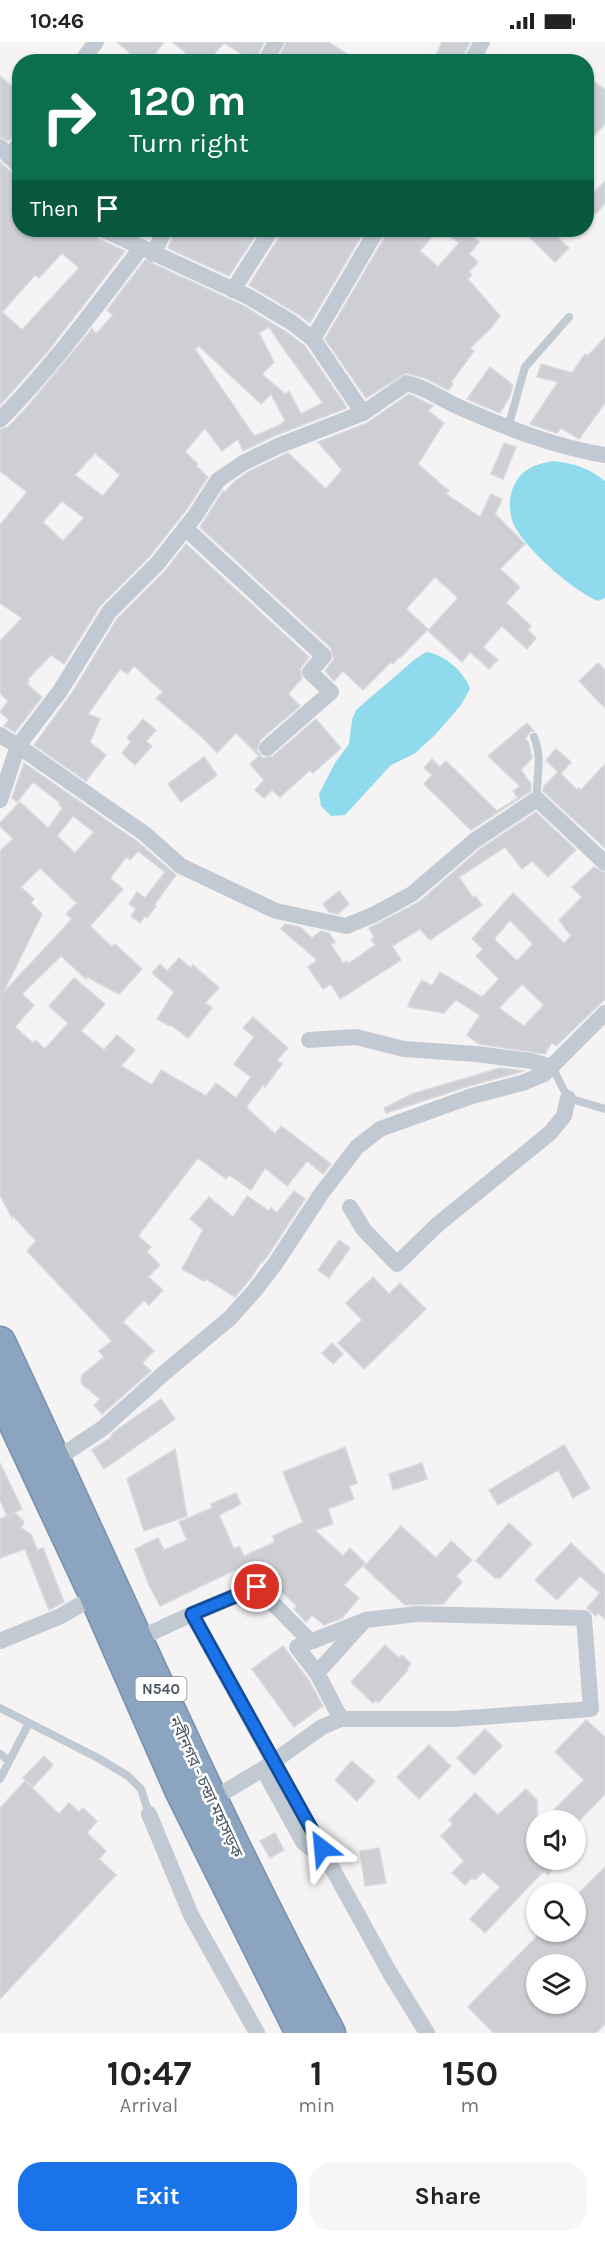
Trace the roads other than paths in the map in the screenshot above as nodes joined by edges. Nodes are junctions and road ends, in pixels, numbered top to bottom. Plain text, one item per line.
1 (118, 237) edge
2 (159, 237) edge
3 (267, 237) edge
4 (373, 237) edge
5 (147, 251) junction
6 (233, 290) junction
7 (569, 317) dead end
8 (313, 339) junction
9 (363, 413) junction
10 (0, 420) edge
11 (508, 428) junction
12 (605, 455) edge
13 (185, 528) junction
14 (0, 735) edge
15 (534, 737) dead end
16 (18, 746) junction
17 (267, 748) dead end
18 (537, 799) junction
19 (0, 800) edge
20 (605, 863) edge
21 (605, 1013) edge
22 (309, 1040) dead end
23 (552, 1067) junction
24 (568, 1098) junction
25 (605, 1109) edge
26 (350, 1207) dead end
27 (0, 1342) edge
28 (0, 1393) edge
29 (55, 1460) junction
30 (95, 1596) junction
31 (192, 1614) junction
32 (365, 1620) junction
33 (138, 1639) junction
34 (0, 1641) edge
35 (310, 1641) junction
36 (317, 1673) junction
37 (0, 1708) edge
38 (341, 1719) junction
39 (29, 1723) junction
40 (0, 1754) edge
41 (9, 1761) junction
42 (268, 1766) junction
43 (0, 1779) edge
44 (211, 1800) junction
45 (149, 1814) joint
46 (257, 2033) edge
47 (301, 2033) edge
48 (330, 2033) edge
49 (427, 2033) edge

1 - 5 street
2 - 5 street
3 - 6 street
4 - 8 street
5 - 6 street
5 - 10 street
6 - 8 street
7 - 11 lane
8 - 9 street
9 - 11 street
9 - 13 street
11 - 12 street
13 - 16 street
13 - 17 street
14 - 16 street
15 - 18 lane
16 - 18 street
16 - 19 street
18 - 20 street
21 - 23 street
22 - 23 street
23 - 24 lane
23 - 29 street
24 - 25 lane
24 - 26 street
27 - 29 highway, নবীনগর - চন্দ্রা মহাসড়ক / N540
28 - 30 highway, নবীনগর - চন্দ্রা মহাসড়ক / N540
29 - 33 highway, নবীনগর - চন্দ্রা মহাসড়ক / N540
30 - 34 street
30 - 47 highway, নবীনগর - চন্দ্রা মহাসড়ক / N540
31 - 33 street
31 - 35 street
31 - 42 street
32 - 35 street
32 - 36 street
32 - 38 street
33 - 44 highway, নবীনগর - চন্দ্রা মহাসড়ক / N540
35 - 36 street
36 - 38 street
37 - 39 lane
38 - 42 street
39 - 41 lane
39 - 45 lane
40 - 41 lane
41 - 43 lane
42 - 44 street
42 - 49 street
44 - 48 highway, নবীনগর - চন্দ্রা মহাসড়ক / N540
45 - 46 street

